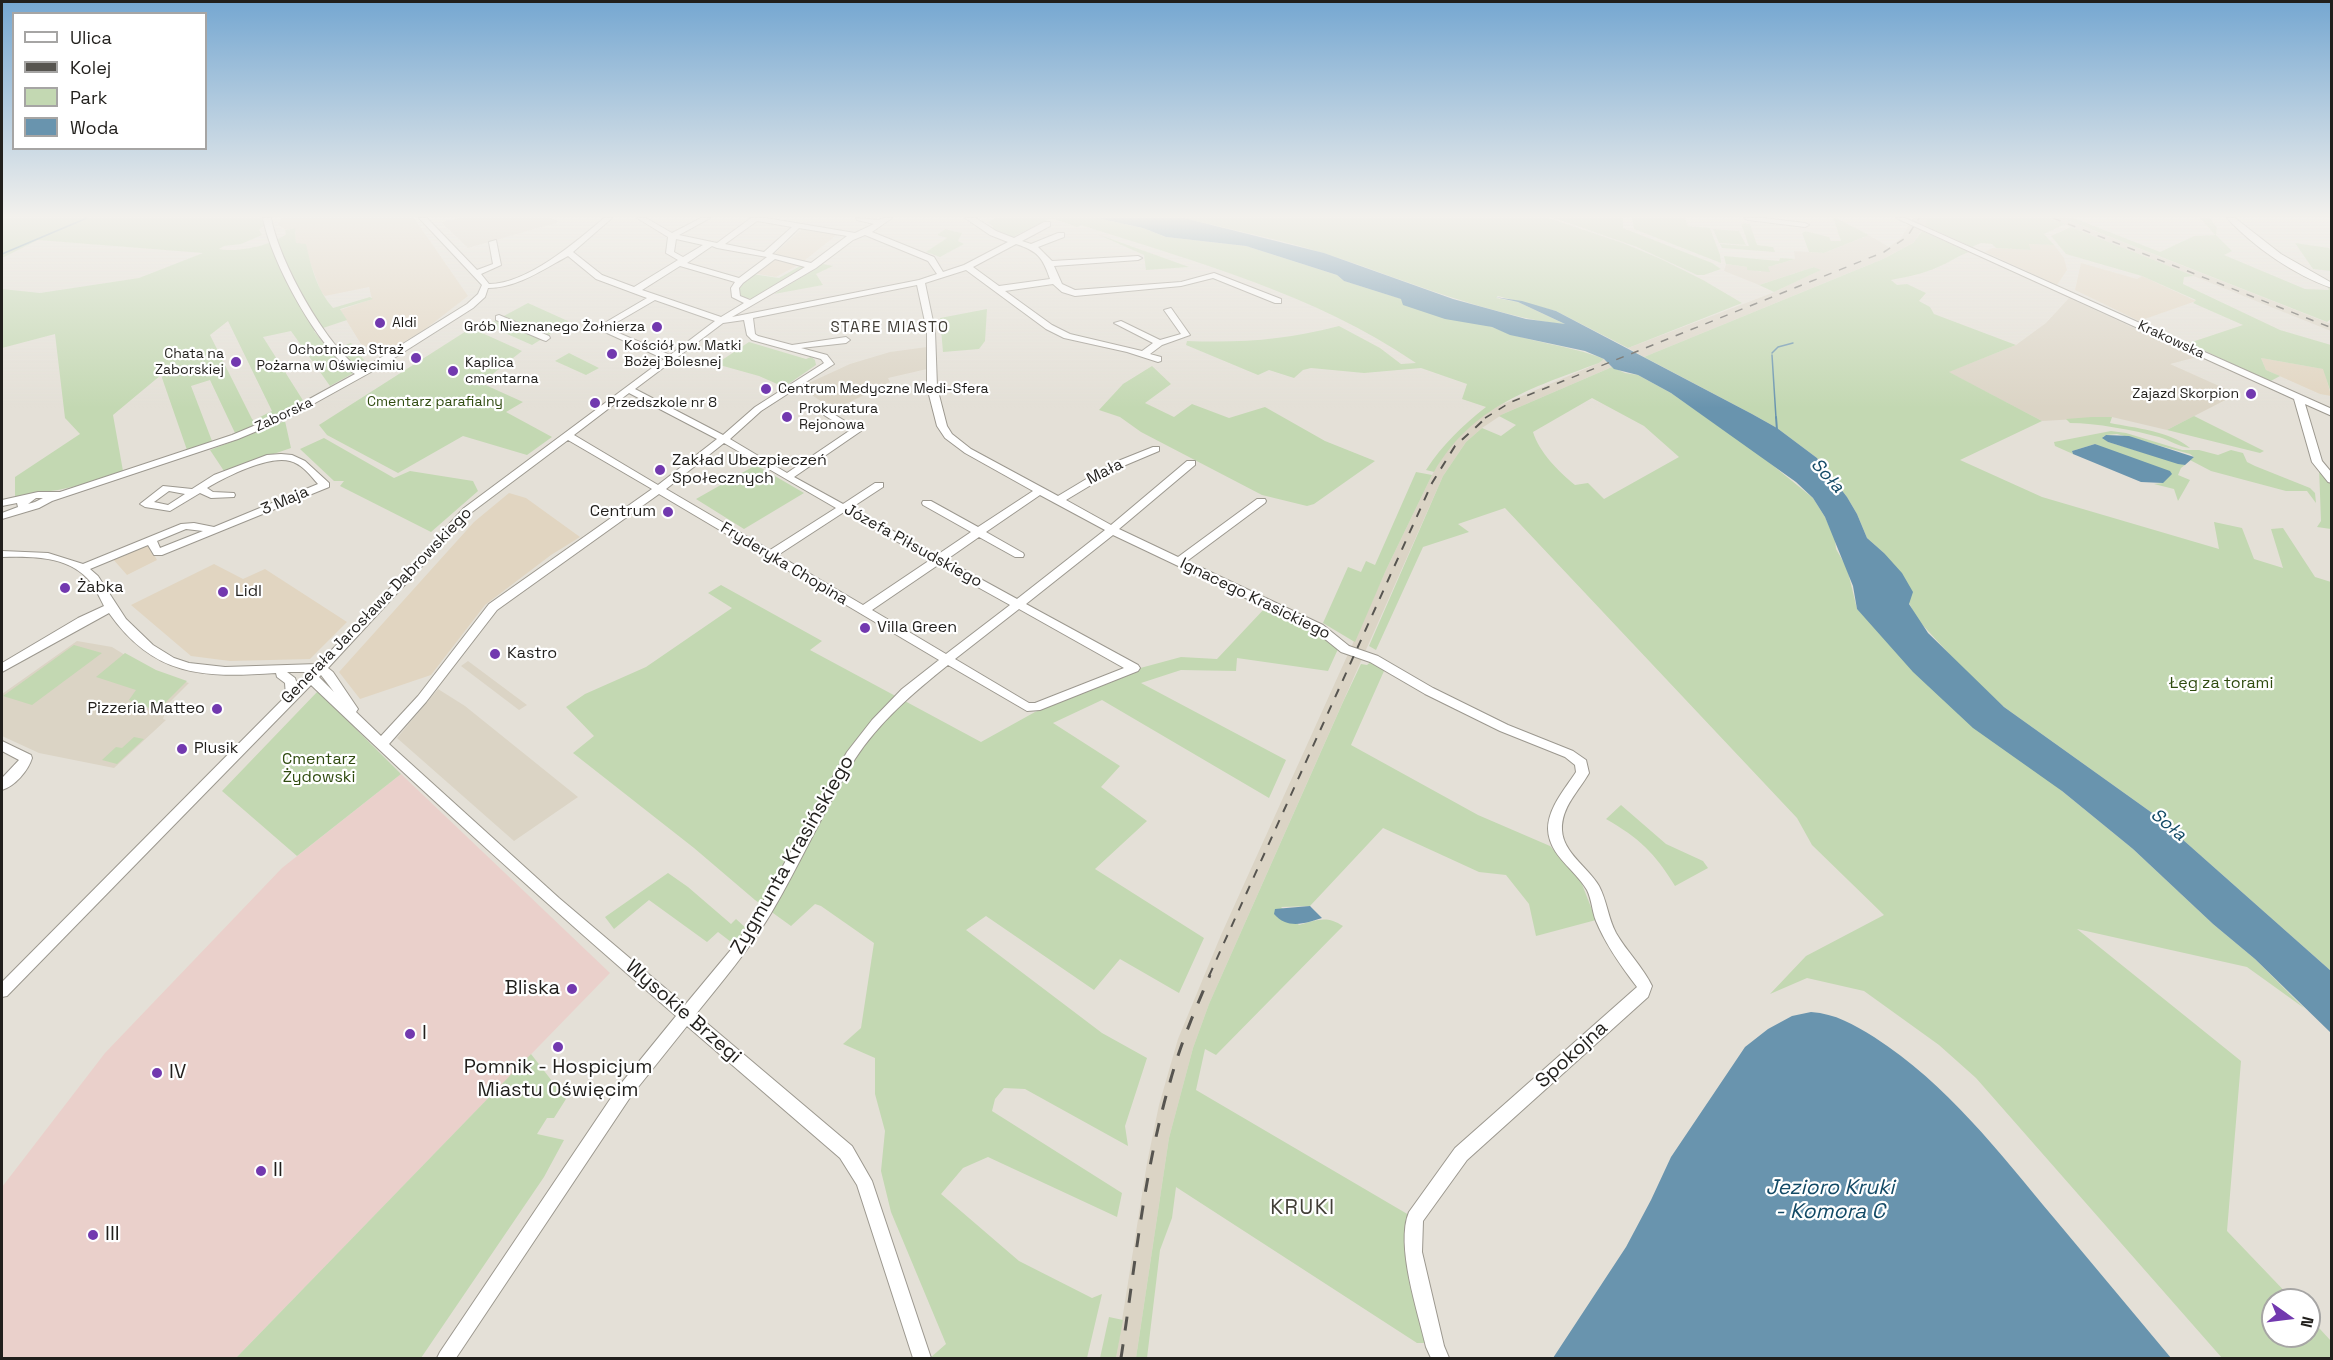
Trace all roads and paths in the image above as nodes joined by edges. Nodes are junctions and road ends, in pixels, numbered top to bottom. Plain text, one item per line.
1 (497, 281) edge
2 (610, 281) edge
3 (649, 281) edge
4 (740, 281) edge
5 (787, 281) edge
6 (988, 281) edge
7 (1052, 281) edge
8 (1055, 281) edge
9 (1190, 281) edge
10 (1230, 281) edge
11 (2042, 281) edge
12 (293, 282) joint
13 (921, 282) joint
14 (489, 283) joint
15 (281, 285) dead end
16 (999, 289) junction
17 (634, 291) junction
18 (653, 298) junction
19 (1278, 301) dead end
20 (750, 303) junction
21 (1168, 310) dead end
22 (748, 317) junction
23 (499, 318) dead end
24 (720, 321) junction
25 (1118, 323) dead end
26 (546, 338) dead end
27 (846, 340) dead end
28 (1159, 343) junction
29 (786, 346) junction
30 (1144, 354) junction
31 (670, 358) junction
32 (1158, 359) dead end
33 (361, 374) junction
34 (628, 389) junction
35 (2298, 398) junction
36 (2331, 413) edge
37 (829, 415) dead end
38 (567, 435) junction
39 (724, 439) junction
40 (1156, 448) dead end
41 (1191, 463) dead end
42 (788, 477) junction
43 (2331, 480) edge
44 (879, 485) dead end
45 (659, 489) junction
46 (1039, 491) junction
47 (230, 495) dead end
48 (1057, 501) junction
49 (1261, 501) dead end
50 (19, 503) edge
51 (927, 503) dead end
52 (842, 507) junction
53 (2, 515) edge
54 (1112, 530) junction
55 (978, 532) junction
56 (2, 554) edge
57 (1019, 555) dead end
58 (769, 556) junction
59 (936, 560) junction
60 (1179, 562) junction
61 (82, 568) junction
62 (1019, 603) junction
63 (111, 607) junction
64 (864, 610) junction
65 (947, 658) junction
66 (2, 668) edge
67 (1134, 668) joint
68 (225, 670) junction
69 (316, 672) junction
70 (281, 674) junction
71 (292, 696) junction
72 (381, 744) junction
73 (2, 746) edge
74 (2, 785) edge
75 (1617, 948) joint
76 (2, 991) edge
77 (687, 1015) junction
78 (446, 1359) edge
79 (922, 1359) edge
80 (1440, 1359) edge

1 - 14 street, Zaborska
2 - 17 street
3 - 17 street
4 - 20 street
5 - 20 street, Generała Jarosława Dąbrowskiego
6 - 16 street
7 - 16 street
8 - 9 street
10 - 19 street
11 - 35 street, Krakowska
12 - 15 street
12 - 33 street
13 - 22 street
13 - 46 street, Ignacego Krasickiego
14 - 33 street, Zaborska
16 - 30 street
17 - 18 street
18 - 24 street
18 - 31 street
20 - 24 street, Generała Jarosława Dąbrowskiego
21 - 28 street
22 - 24 street
22 - 29 street
23 - 26 street
24 - 31 street, Generała Jarosława Dąbrowskiego
25 - 28 street
27 - 29 street
28 - 30 street
29 - 39 street
30 - 32 street
31 - 34 street, Generała Jarosława Dąbrowskiego
33 - 50 street, Zaborska
34 - 38 street, Generała Jarosława Dąbrowskiego
34 - 39 street, Józefa Piłsudskiego
35 - 36 street, Krakowska
35 - 43 street
37 - 42 street
38 - 45 street, Fryderyka Chopina
38 - 69 street, Generała Jarosława Dąbrowskiego
39 - 42 street, Józefa Piłsudskiego
39 - 45 street
40 - 48 street, Mała
41 - 54 street, Zygmunta Krasińskiego
42 - 52 street, Józefa Piłsudskiego
44 - 52 street
45 - 58 street, Fryderyka Chopina
45 - 72 street
46 - 48 street, Ignacego Krasickiego
46 - 55 street
47 - 61 street, 3 Maja
48 - 54 street, Ignacego Krasickiego
49 - 60 street
50 - 53 street, Zaborska
51 - 55 street
52 - 58 street
52 - 59 street, Józefa Piłsudskiego
54 - 60 street, Ignacego Krasickiego
54 - 62 street, Zygmunta Krasińskiego
55 - 57 street
55 - 59 street
56 - 61 street
58 - 64 street, Fryderyka Chopina
59 - 62 street, Józefa Piłsudskiego
59 - 64 street
60 - 75 street, Ignacego Krasickiego
61 - 63 street
62 - 65 street, Zygmunta Krasińskiego
62 - 67 street, Józefa Piłsudskiego
63 - 66 street
63 - 68 street
64 - 65 street, Fryderyka Chopina
65 - 67 street, Fryderyka Chopina
65 - 77 street, Zygmunta Krasińskiego
68 - 69 street
68 - 70 street
69 - 70 street
69 - 71 street, Generała Jarosława Dąbrowskiego
69 - 72 street, Wysokie Brzegi
70 - 71 street
71 - 76 street, Generała Jarosława Dąbrowskiego
72 - 77 street, Wysokie Brzegi
73 - 74 street
75 - 80 street, Spokojna
77 - 78 street, Zygmunta Krasińskiego
77 - 79 street, Wysokie Brzegi

